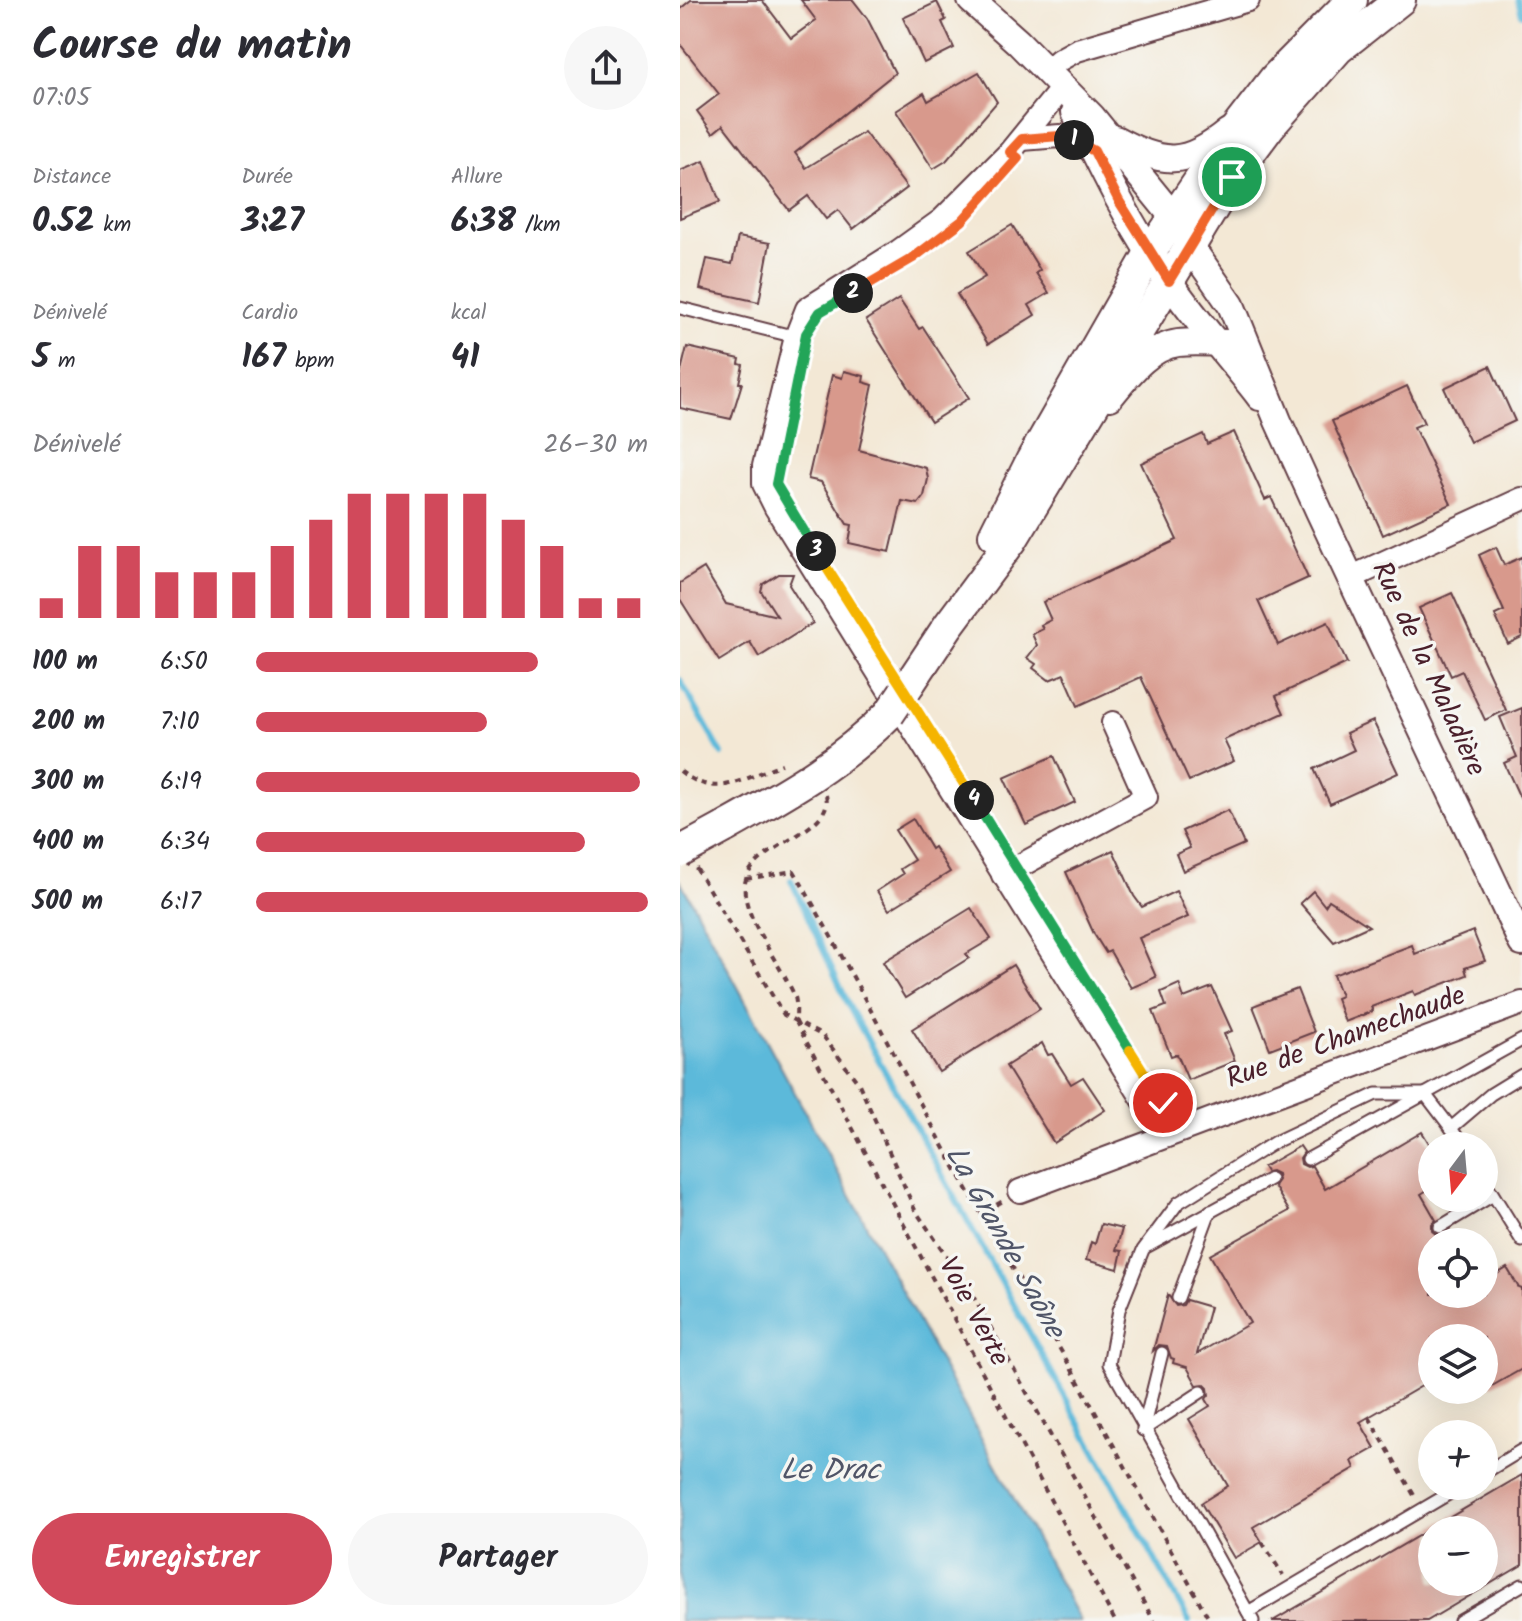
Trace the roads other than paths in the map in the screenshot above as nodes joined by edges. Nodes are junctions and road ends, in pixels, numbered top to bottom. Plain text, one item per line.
1 (971, 0) edge
2 (1248, 0) edge
3 (1352, 0) edge
4 (1400, 0) edge
5 (1055, 79) junction
6 (1243, 119) junction
7 (1022, 139) junction
8 (1100, 142) junction
9 (1174, 218) junction
10 (1190, 246) junction
11 (1150, 253) junction
12 (1169, 281) junction
13 (680, 308) edge
14 (796, 337) junction
15 (1245, 342) junction
16 (1217, 343) junction
17 (1278, 421) junction
18 (1067, 448) junction
19 (1522, 499) edge
20 (1350, 578) junction
21 (948, 626) junction
22 (1113, 723) dead end
23 (688, 860) edge
24 (1003, 875) junction
25 (1522, 943) edge
26 (1522, 1003) edge
27 (1522, 1040) edge
28 (1522, 1075) edge
29 (1425, 1094) junction
30 (1451, 1128) junction
31 (1454, 1132) edge
32 (1166, 1136) junction
33 (1308, 1159) dead end
34 (1270, 1179) dead end
35 (1020, 1191) road end
36 (1498, 1203) edge
37 (1210, 1211) junction
38 (1465, 1212) edge
39 (1440, 1227) dead end
40 (1522, 1241) edge
41 (1143, 1250) junction
42 (1178, 1298) dead end
43 (1162, 1353) dead end
44 (1201, 1392) dead end
45 (1143, 1430) junction
46 (1522, 1450) edge
47 (1498, 1465) edge
48 (1438, 1500) edge
49 (1522, 1585) edge
50 (1251, 1617) edge
51 (1460, 1621) edge

1 - 5 street
2 - 5 street
3 - 6 main road
4 - 10 main road
5 - 7 street
5 - 8 street
6 - 8 street
6 - 9 main road
7 - 8 street
7 - 14 street
8 - 9 street, Rue de la Maladière
8 - 11 street, Rue de la Maladière
9 - 10 street, Rue de la Maladière
9 - 11 main road
10 - 12 main road
10 - 15 street, Rue de la Maladière
11 - 12 street, Rue de la Maladière
11 - 21 main road
12 - 16 street, Rue de la Maladière
12 - 18 main road
13 - 14 lane
14 - 24 street
15 - 16 street
15 - 17 street, Rue de la Maladière
16 - 17 street, Rue de la Maladière
16 - 18 street
17 - 20 street, Rue de la Maladière
18 - 21 main road
19 - 20 street
20 - 25 street, Rue de la Maladière
21 - 23 main road, bridge
22 - 24 street
24 - 32 street
26 - 32 street, Rue de Chamechaude
27 - 29 lane
28 - 30 lane
29 - 30 lane
29 - 33 lane
29 - 41 lane
30 - 31 lane
32 - 35 street, Rue de Chamechaude
34 - 37 lane
36 - 40 lane
37 - 41 lane
37 - 42 lane
38 - 39 lane
41 - 45 lane
43 - 45 lane
44 - 45 lane
45 - 50 lane
46 - 47 lane
48 - 50 lane
49 - 51 lane

